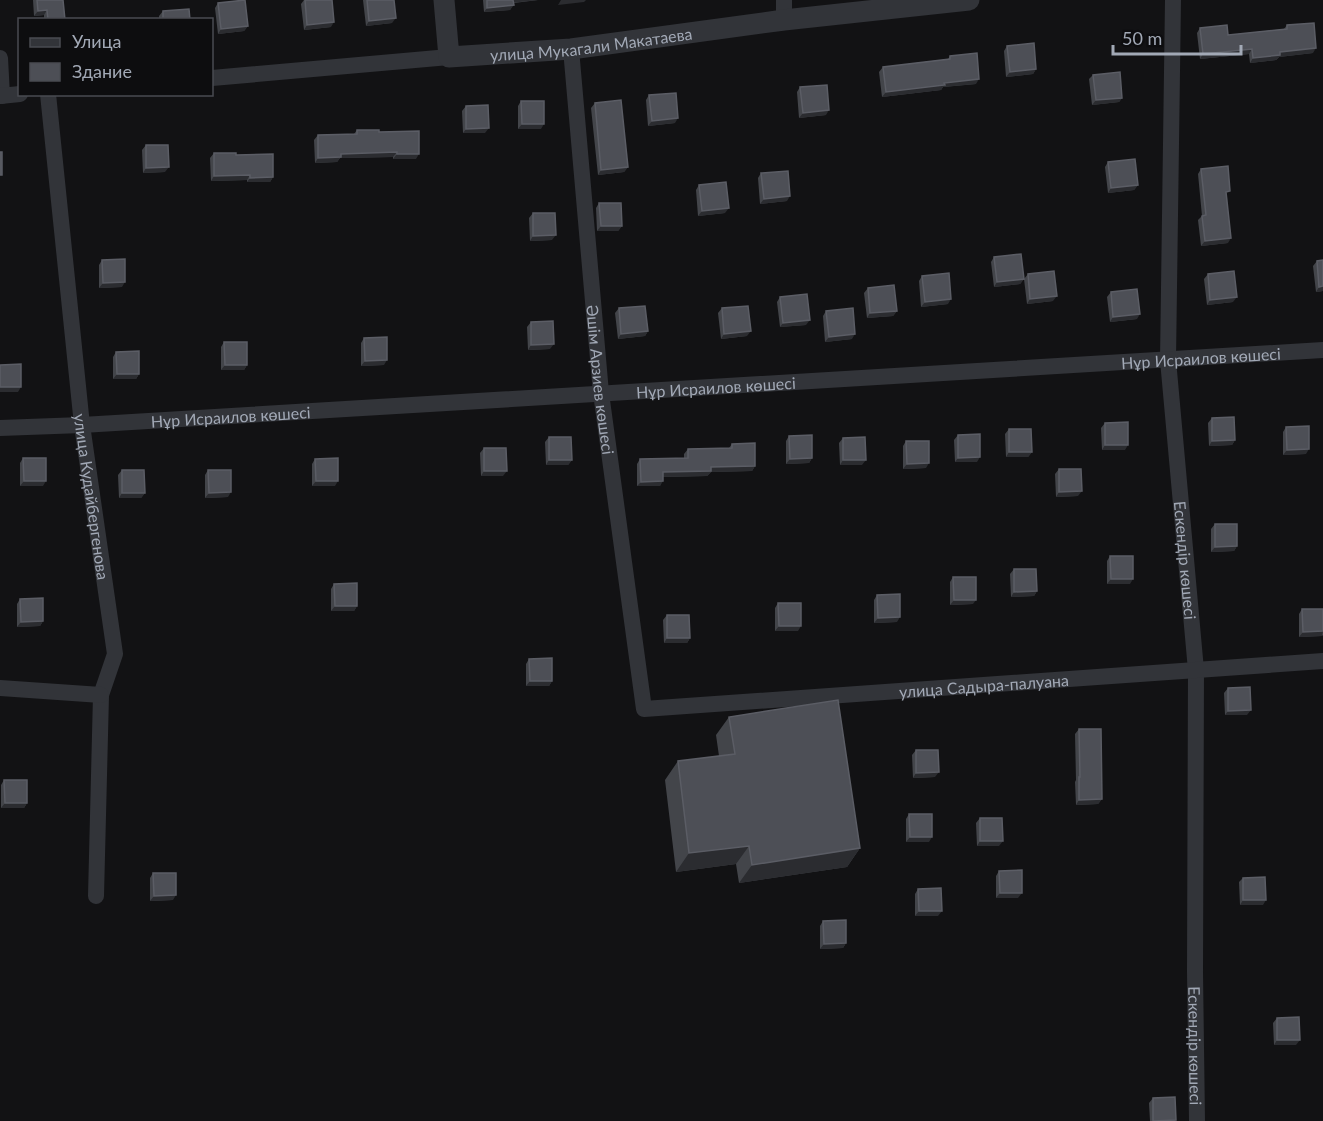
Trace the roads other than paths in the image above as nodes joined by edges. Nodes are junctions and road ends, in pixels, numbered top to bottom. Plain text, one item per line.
1 (444, 0) edge
2 (969, 0) edge
3 (1173, 0) edge
4 (784, 10) edge
5 (571, 49) junction
6 (449, 57) junction
7 (0, 58) edge
8 (213, 78) edge
9 (18, 94) edge
10 (1, 96) edge
11 (48, 96) edge
12 (1323, 350) edge
13 (1168, 360) junction
14 (601, 393) junction
15 (82, 425) junction
16 (0, 428) edge
17 (1323, 661) edge
18 (1196, 670) junction
19 (0, 688) edge
20 (101, 695) junction
21 (644, 709) joint
22 (96, 896) dead end
23 (1197, 1121) edge

1 - 6 street
2 - 4 street, улица Мукагали Макатаева
3 - 13 street, Ескендір көшесі
4 - 5 street, улица Мукагали Макатаева
5 - 6 street, улица Мукагали Макатаева
5 - 14 street, Әшім Арзиев көшесі
6 - 8 street, улица Мукагали Макатаева
7 - 10 street
9 - 10 street
11 - 15 street, улица Кудайбергенова
12 - 13 street, Нұр Исраилов көшесі
13 - 14 street, Нұр Исраилов көшесі
13 - 18 street, Ескендір көшесі
14 - 15 street, Нұр Исраилов көшесі
14 - 21 street, Әшім Арзиев көшесі
15 - 16 street, Нұр Исраилов көшесі
15 - 20 street, улица Кудайбергенова
17 - 18 street, улица Садыра-палуана
18 - 21 street, улица Садыра-палуана
18 - 23 street, Ескендір көшесі
19 - 20 street
20 - 22 street, улица Кудайбергенова

